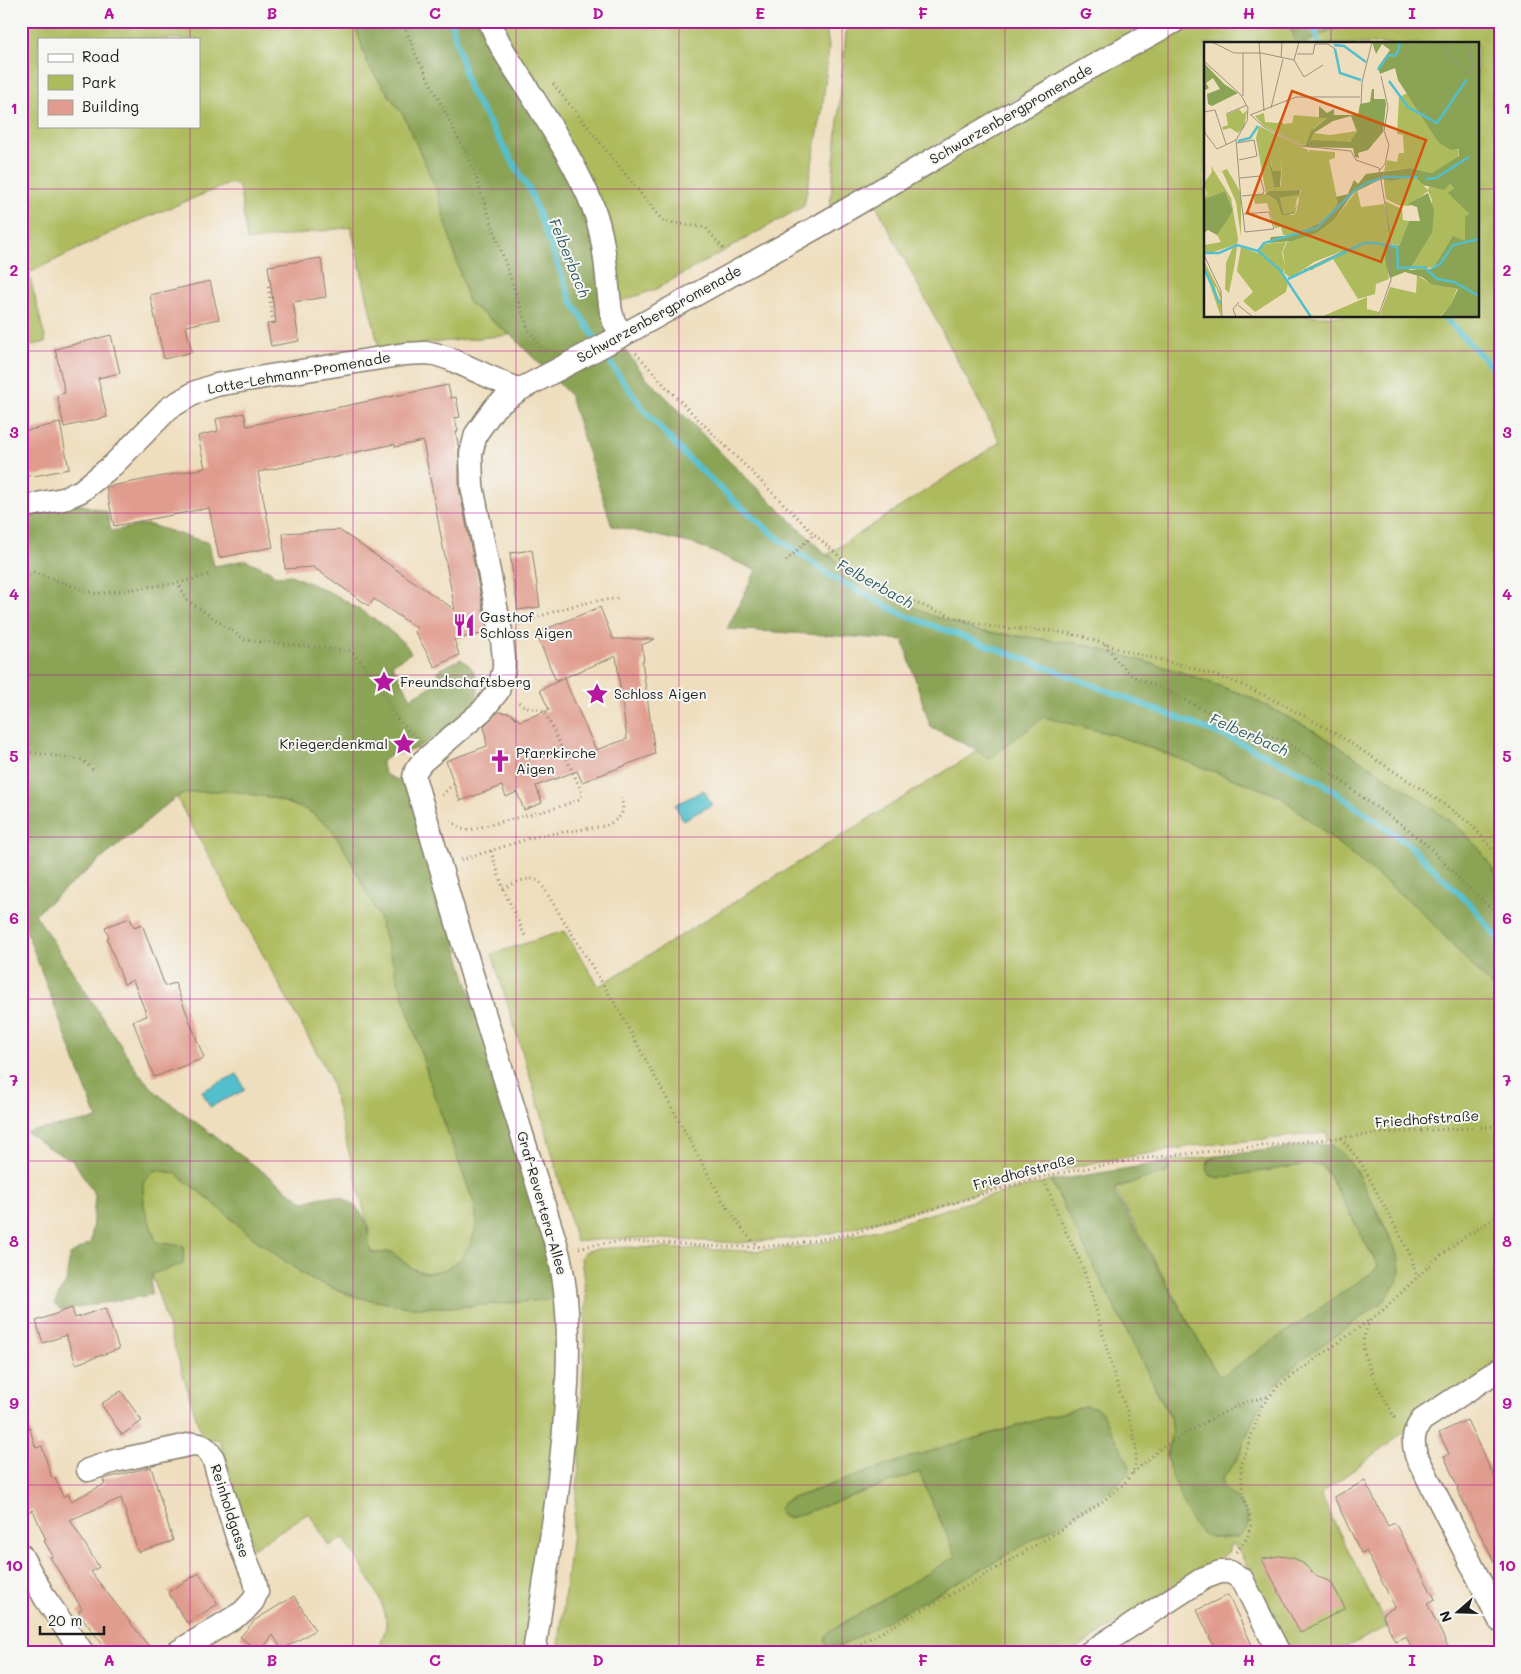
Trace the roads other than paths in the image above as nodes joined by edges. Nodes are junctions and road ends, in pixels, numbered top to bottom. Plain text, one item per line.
1 (490, 21) edge
2 (1175, 21) edge
3 (617, 338) junction
4 (519, 390) junction
5 (21, 507) edge
6 (425, 760) joint
7 (1500, 1369) edge
8 (88, 1470) dead end
9 (21, 1555) edge
10 (1500, 1621) edge
11 (83, 1653) edge
12 (176, 1653) edge
13 (534, 1653) edge
14 (1089, 1653) edge
15 (1279, 1653) edge

1 - 3 street
2 - 3 street, Schwarzenbergpromenade
3 - 4 street, Schwarzenbergpromenade
4 - 5 street, Lotte-Lehmann-Promenade
4 - 6 street, Schwarzenbergpromenade
6 - 13 street, Graf-Revertera-Allee
7 - 10 street
8 - 12 street, Reinholdgasse
9 - 11 street
14 - 15 street

